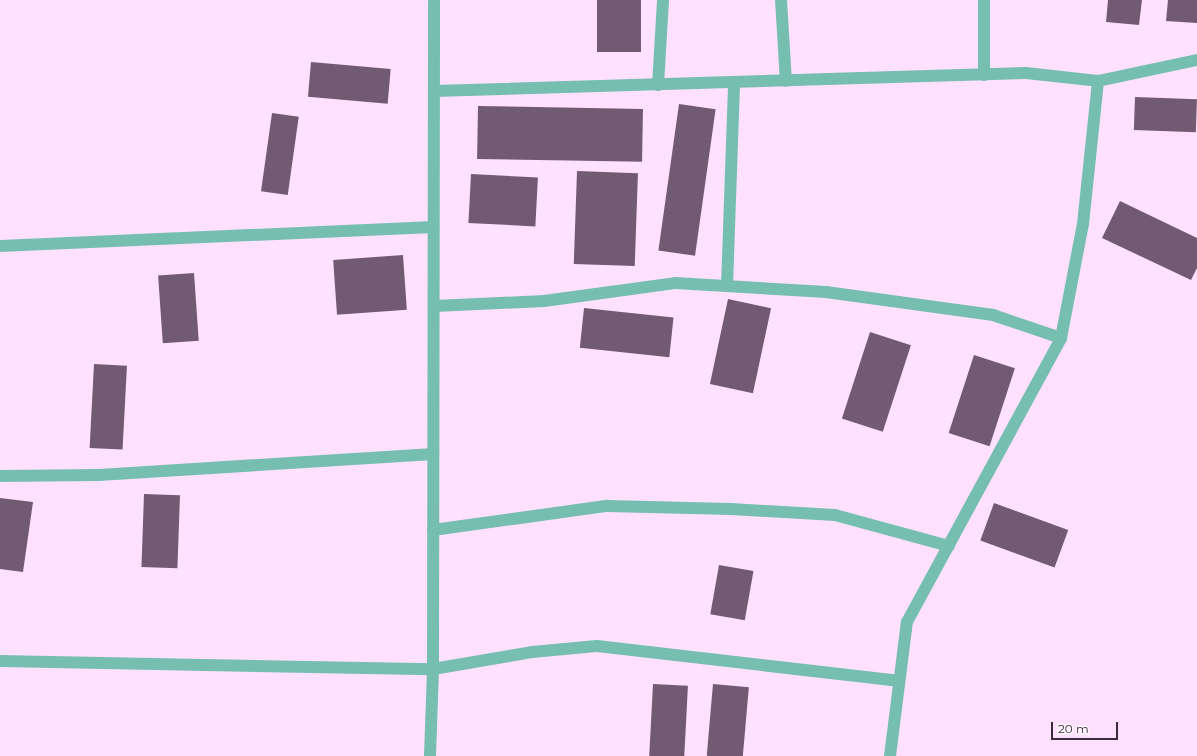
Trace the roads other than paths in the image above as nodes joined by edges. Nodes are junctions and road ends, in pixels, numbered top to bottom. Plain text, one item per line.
1 (434, 0) edge
2 (663, 0) edge
3 (781, 0) edge
4 (984, 0) edge
5 (1197, 60) edge
6 (984, 75) junction
7 (786, 81) junction
8 (1098, 81) junction
9 (734, 83) junction
10 (658, 85) junction
11 (434, 91) junction
12 (434, 227) junction
13 (0, 246) edge
14 (727, 286) junction
15 (434, 306) junction
16 (1061, 338) junction
17 (433, 454) junction
18 (0, 476) edge
19 (433, 530) junction
20 (949, 546) junction
21 (0, 660) edge
22 (433, 669) junction
23 (898, 681) junction
24 (430, 756) edge
25 (890, 756) edge

1 - 11 street
2 - 10 street
3 - 7 street
4 - 6 street
5 - 8 street
6 - 7 street
6 - 8 street
7 - 9 street
8 - 16 street
9 - 10 street
9 - 14 street
10 - 11 street
11 - 12 street
12 - 13 street
12 - 15 street
14 - 15 street
14 - 16 street
15 - 17 street
16 - 20 street
17 - 18 street
17 - 19 street
19 - 20 street
19 - 22 street
20 - 23 street
21 - 22 street
22 - 23 street
22 - 24 street
23 - 25 street

